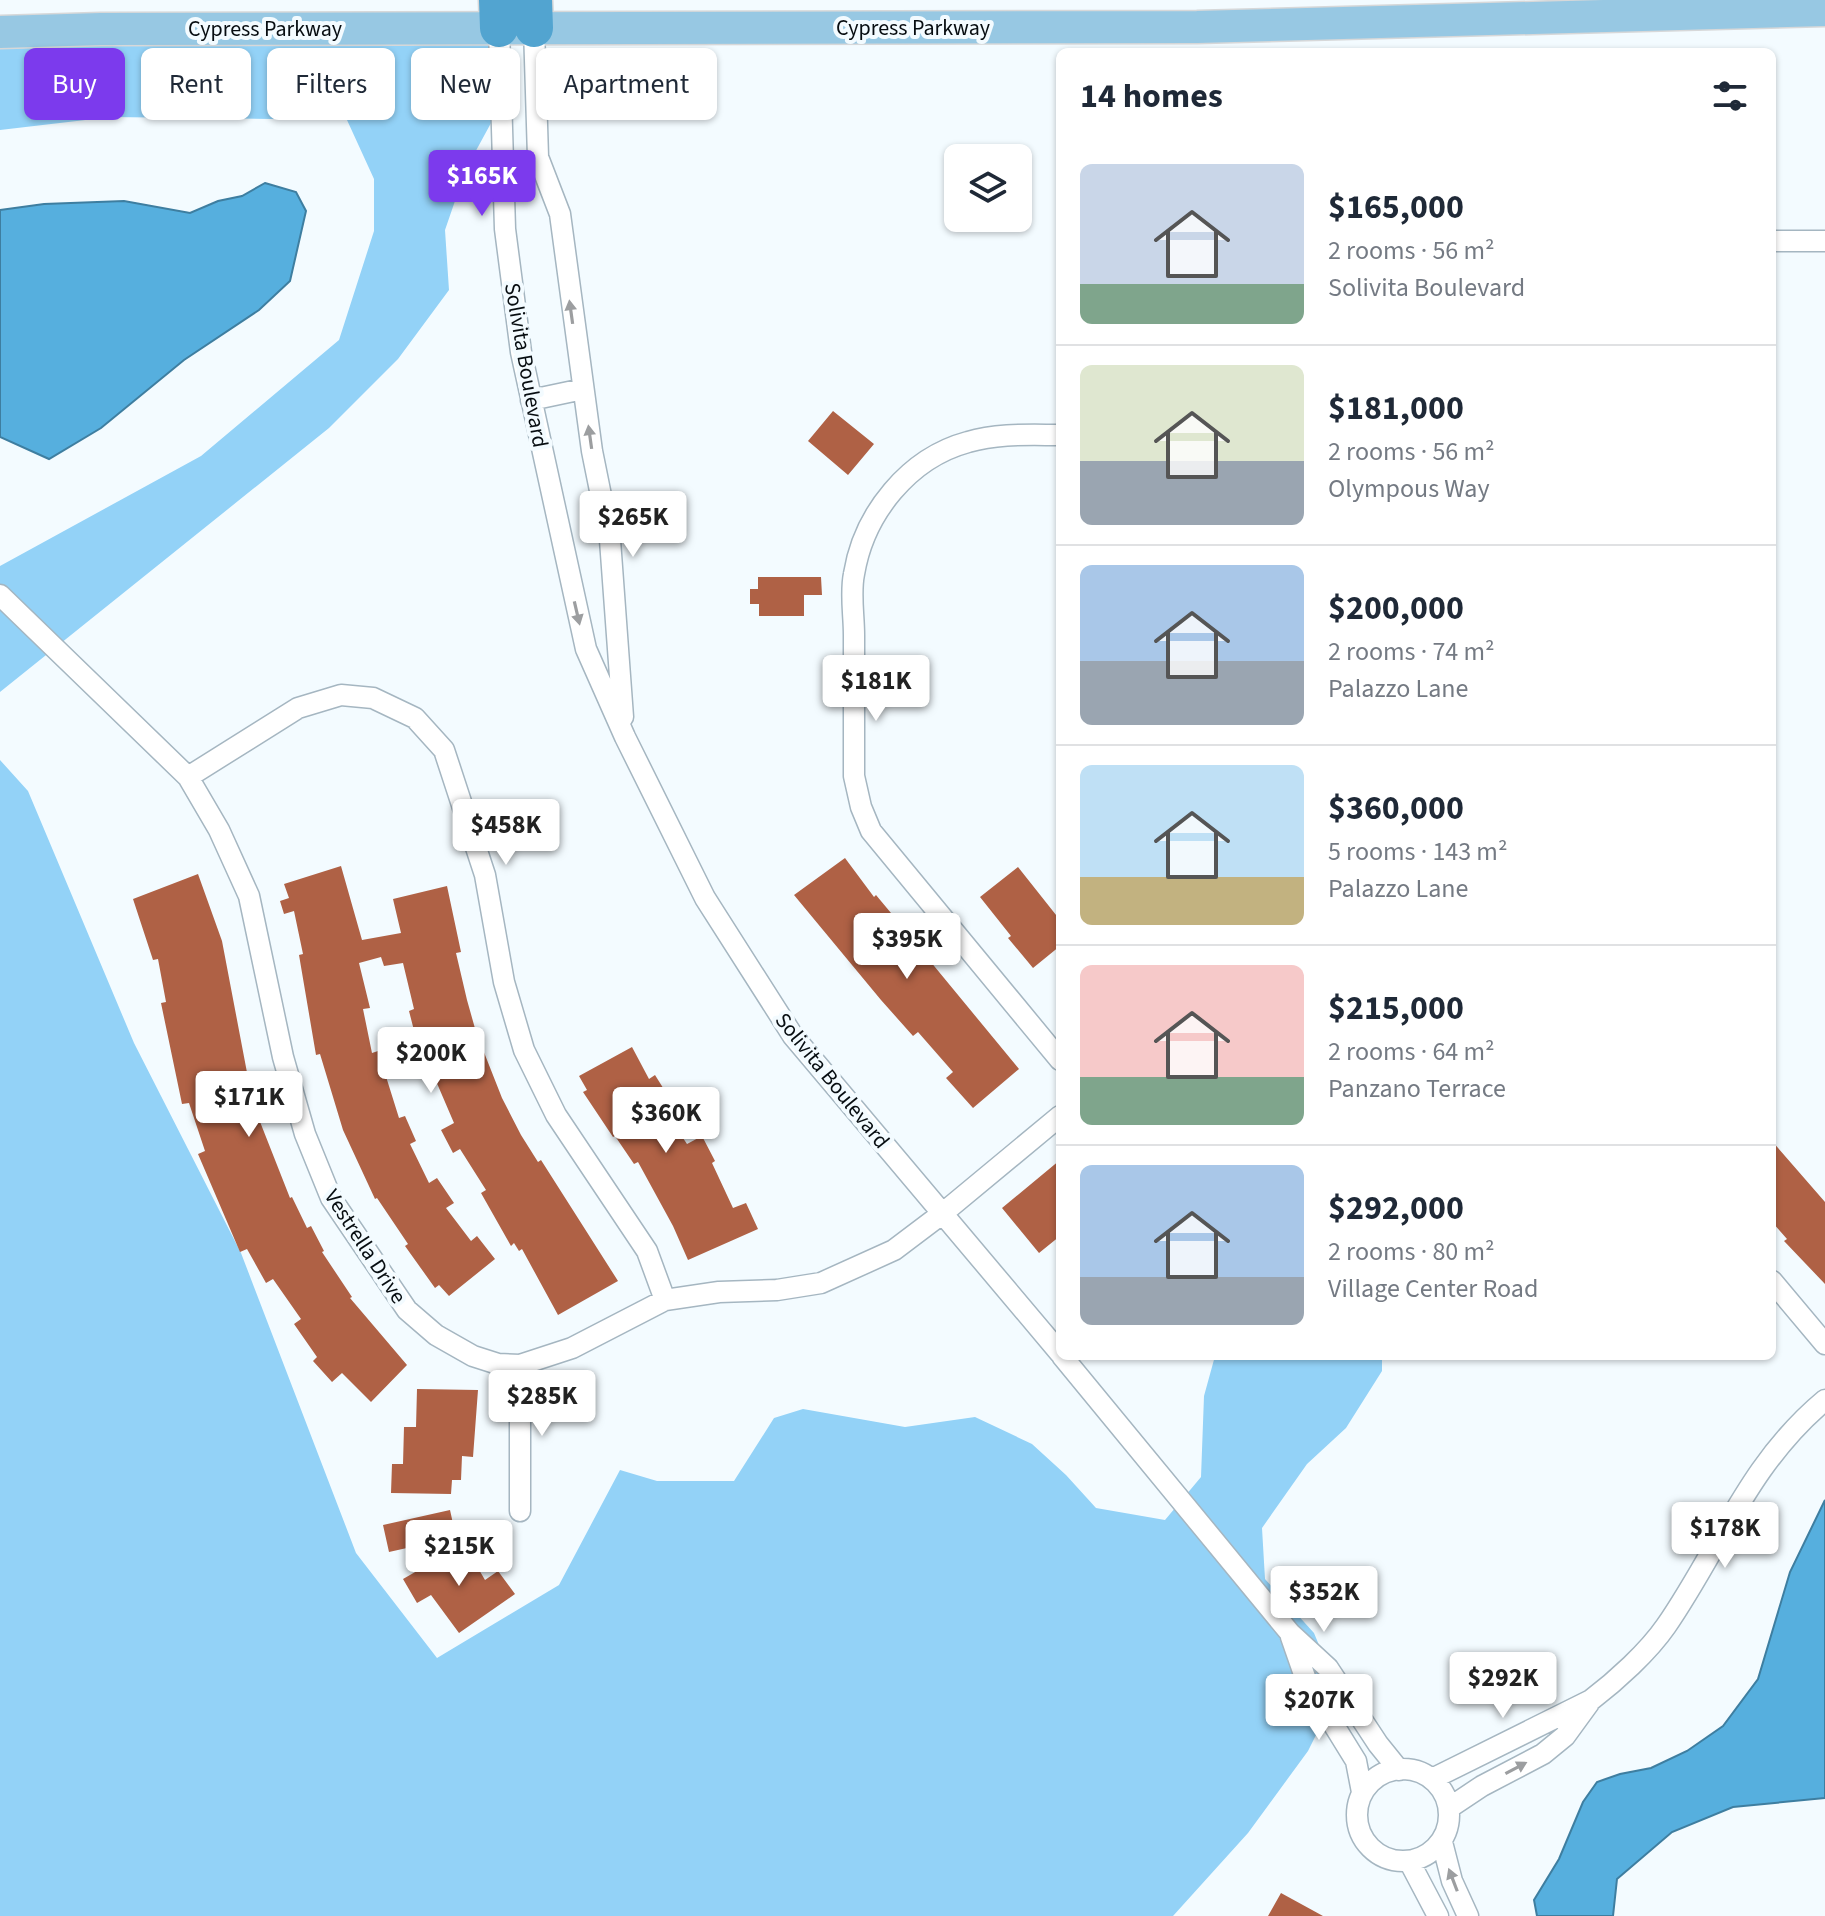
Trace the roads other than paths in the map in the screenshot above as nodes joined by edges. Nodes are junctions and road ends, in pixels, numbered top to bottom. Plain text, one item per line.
1 (1679, 6) edge
2 (1825, 10) edge
3 (516, 14) edge
4 (0, 32) edge
5 (1776, 241) edge
6 (1825, 241) edge
7 (583, 389) junction
8 (531, 400) junction
9 (1056, 435) edge
10 (0, 595) edge
11 (625, 737) junction
12 (188, 777) junction
13 (1056, 1055) edge
14 (1056, 1119) edge
15 (943, 1213) junction
16 (1776, 1286) edge
17 (665, 1300) junction
18 (1825, 1344) edge
19 (1056, 1349) edge
20 (1065, 1360) edge
21 (520, 1365) junction
22 (1825, 1400) edge
23 (520, 1511) dead end
24 (1290, 1633) junction
25 (1591, 1700) junction
26 (1399, 1770) junction
27 (1432, 1779) junction
28 (1362, 1792) junction
29 (1449, 1808) junction
30 (1442, 1842) junction
31 (1409, 1861) junction
32 (1438, 1916) edge
33 (1468, 1916) edge

1 - 2 main road, Cypress Parkway
1 - 3 main road, Cypress Parkway
3 - 4 main road, Cypress Parkway
7 -> 3 street, Solivita Boulevard
3 - 8 street, Solivita Boulevard
5 - 6 street
7 - 8 street
11 -> 7 street, Solivita Boulevard
8 -> 11 street, Solivita Boulevard
9 - 13 street
10 - 12 street, Vestrella Drive
11 - 15 street, Solivita Boulevard
12 - 17 street
12 - 21 street, Vestrella Drive
14 - 15 street, Vestrella Drive
15 - 17 street, Vestrella Drive
15 - 19 street, Solivita Boulevard
16 - 18 street
17 - 21 street, Vestrella Drive
20 - 24 street, Solivita Boulevard
21 - 23 street
22 - 25 street
24 - 26 street, Solivita Boulevard
24 - 28 street, Solivita Boulevard
25 - 27 street
29 -> 25 street
26 - 27 street
26 - 28 street
27 - 29 street
28 - 31 street
29 - 30 street
30 - 31 street
33 -> 30 street
31 - 32 street

